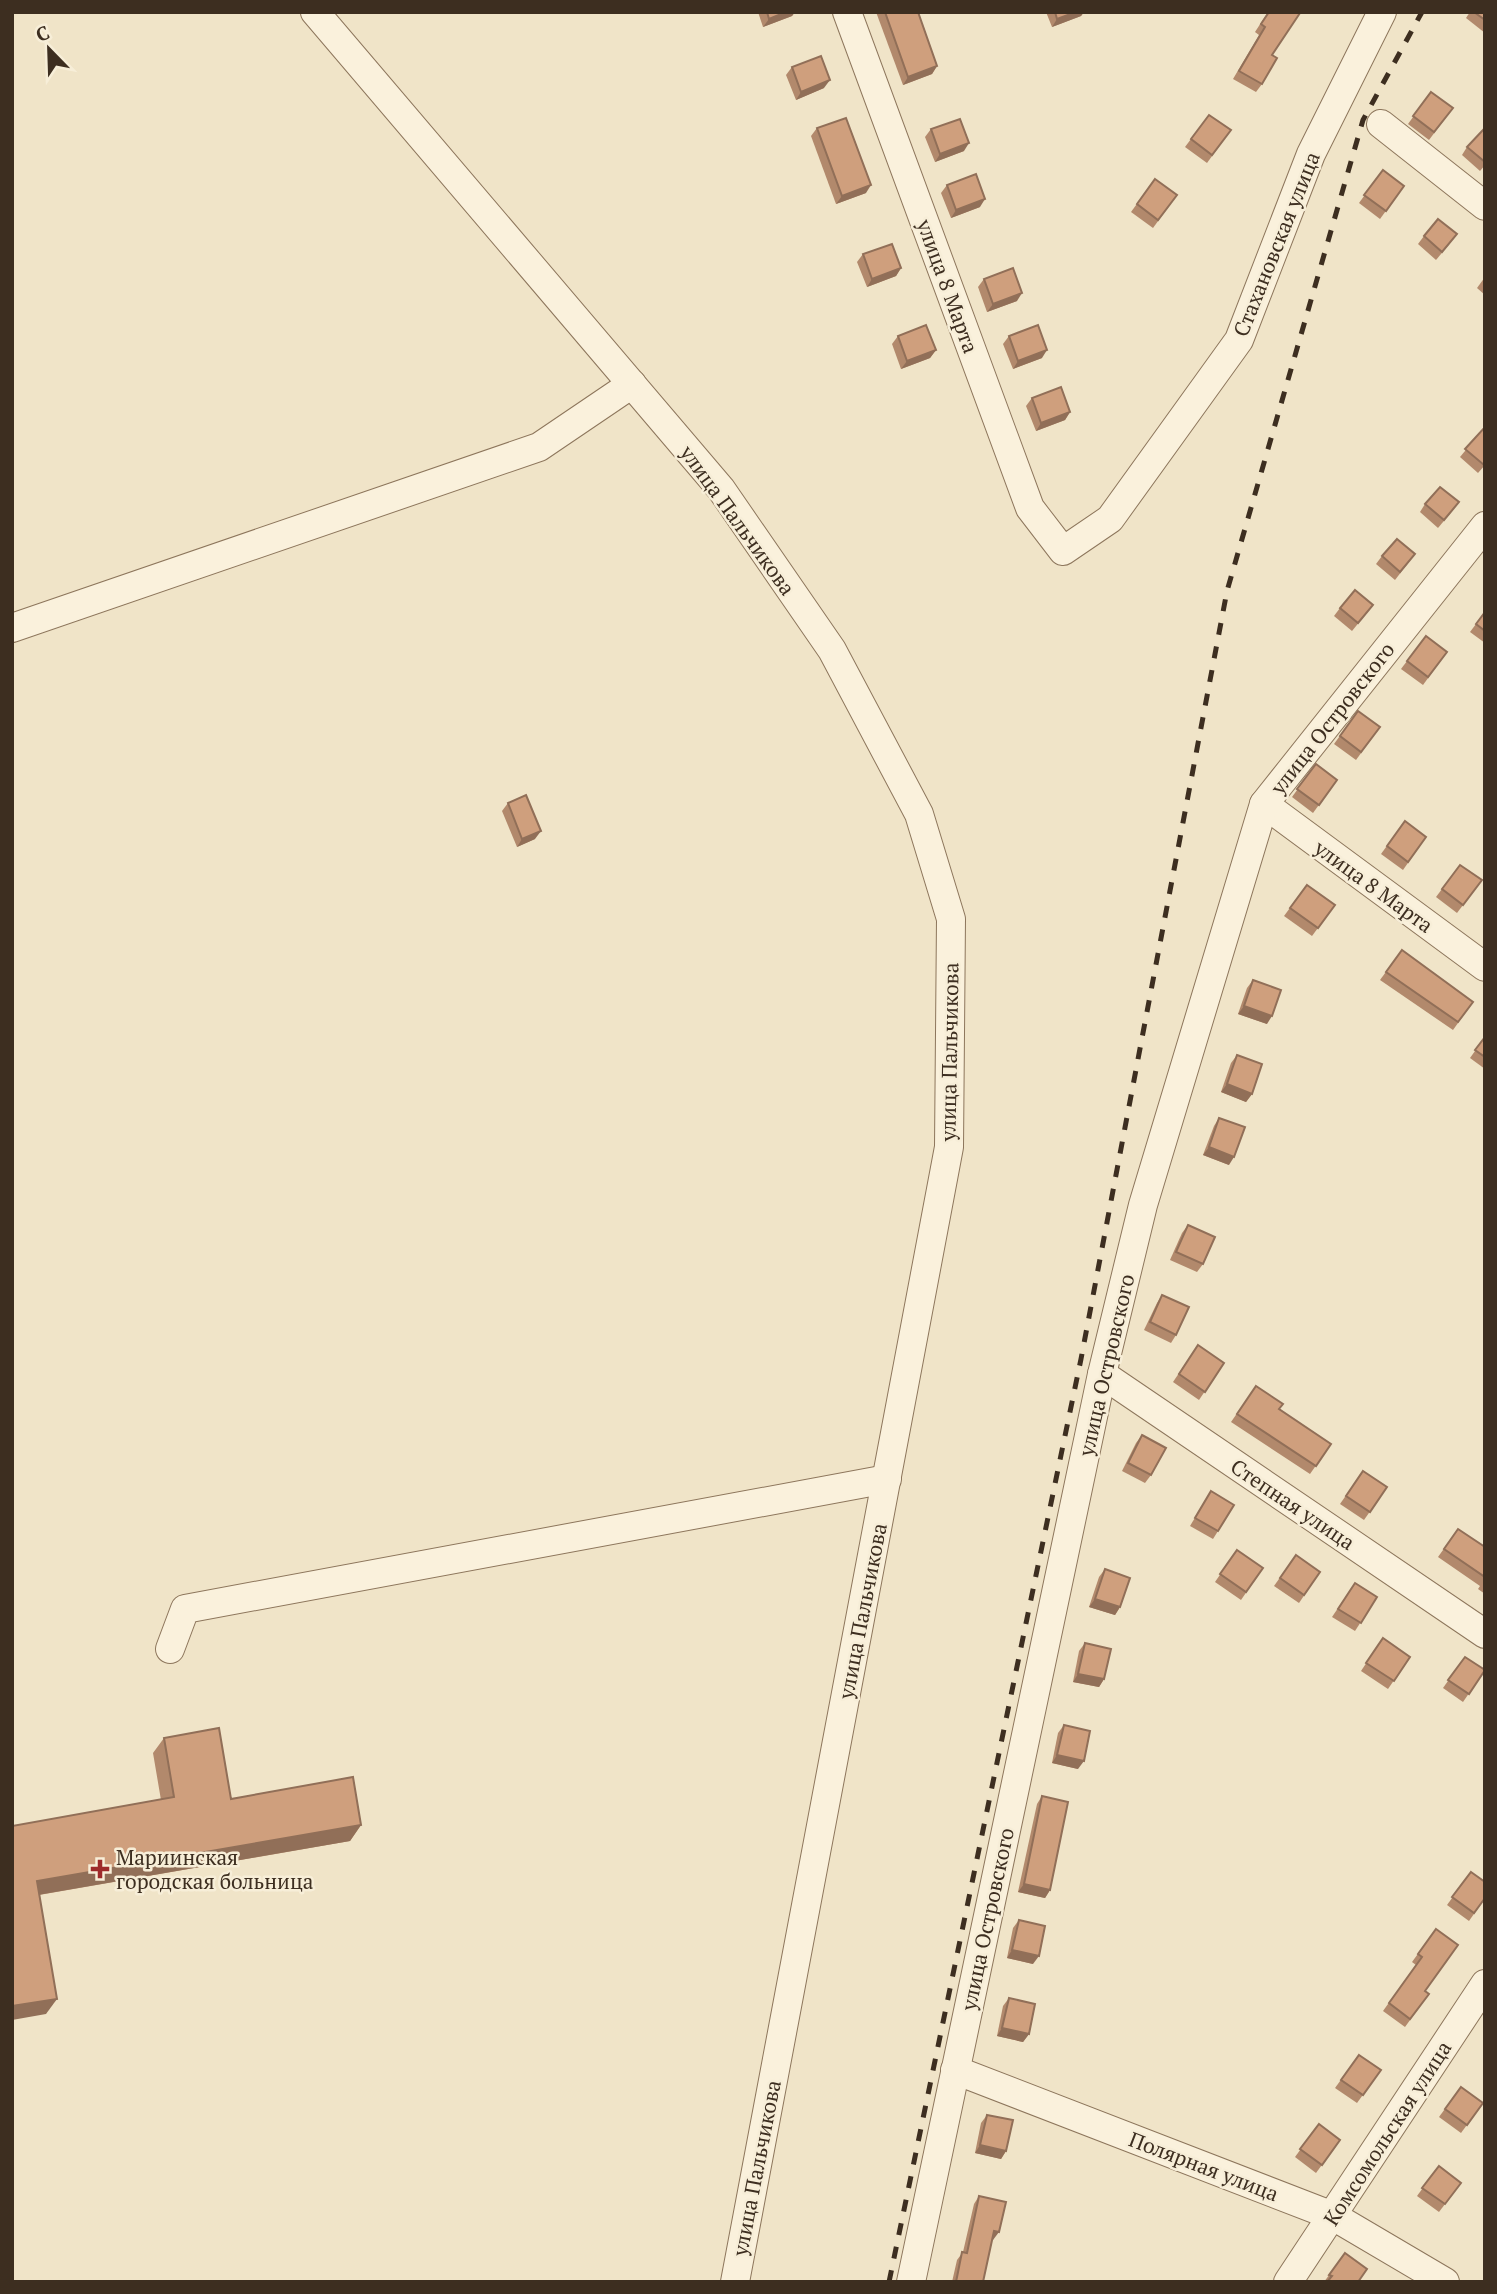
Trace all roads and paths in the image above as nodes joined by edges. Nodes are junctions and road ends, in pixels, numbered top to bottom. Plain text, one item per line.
1 (315, 12) edge
2 (847, 12) edge
3 (1381, 12) edge
4 (1381, 124) dead end
5 (1485, 206) edge
6 (632, 384) junction
7 (1485, 526) edge
8 (1063, 551) joint
9 (12, 628) edge
10 (1264, 804) junction
11 (1485, 967) edge
12 (1102, 1374) junction
13 (887, 1479) junction
14 (1485, 1634) edge
15 (170, 1649) dead end
16 (1485, 1984) edge
17 (955, 2070) junction
18 (1333, 2216) junction
19 (735, 2282) edge
20 (911, 2282) edge
21 (1289, 2282) edge
22 (1445, 2282) edge

1 - 6 street, улица Пальчикова
2 - 8 street, улица 8 Марта
3 - 8 street, Стахановская улица
4 - 5 street
6 - 9 street
6 - 13 street, улица Пальчикова
7 - 10 street, улица Островского
10 - 11 street, улица 8 Марта
10 - 12 street, улица Островского
12 - 14 street, Степная улица
12 - 17 street, улица Островского
13 - 15 street
13 - 19 street, улица Пальчикова
16 - 18 street, Комсомольская улица
17 - 18 street, Полярная улица
17 - 20 street, улица Островского
18 - 21 street, Комсомольская улица
18 - 22 street, Полярная улица

